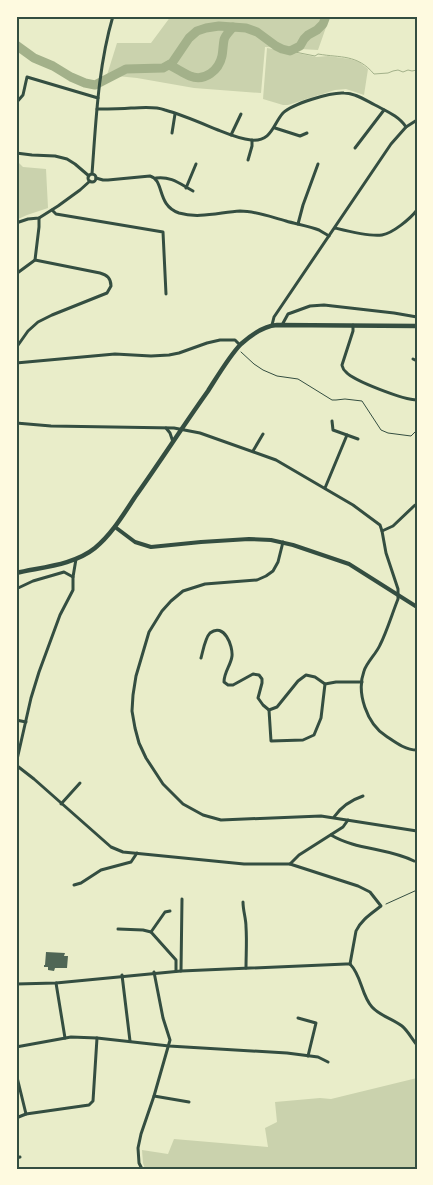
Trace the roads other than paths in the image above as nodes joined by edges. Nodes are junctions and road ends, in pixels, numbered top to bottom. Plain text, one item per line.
1 (113, 16) edge
2 (98, 98) junction
3 (16, 103) edge
4 (97, 109) junction
5 (384, 110) junction
6 (175, 114) junction
7 (241, 114) dead end
8 (417, 120) edge
9 (406, 127) junction
10 (274, 128) junction
11 (172, 133) dead end
12 (307, 133) dead end
13 (231, 135) junction
14 (252, 140) junction
15 (355, 148) dead end
16 (16, 153) edge
17 (248, 160) dead end
18 (196, 164) dead end
19 (318, 164) dead end
20 (90, 175) junction
21 (96, 178) junction
22 (156, 178) junction
23 (90, 181) junction
24 (186, 188) junction
25 (193, 192) dead end
26 (52, 210) junction
27 (417, 210) edge
28 (39, 218) junction
29 (16, 223) edge
30 (298, 224) junction
31 (335, 228) junction
32 (329, 236) junction
33 (35, 260) junction
34 (16, 274) edge
35 (166, 294) dead end
36 (417, 317) edge
37 (282, 325) junction
38 (353, 325) junction
39 (272, 326) junction
40 (417, 326) edge
41 (239, 346) junction
42 (16, 348) edge
43 (16, 363) edge
44 (417, 400) edge
45 (332, 421) dead end
46 (16, 423) edge
47 (166, 427) junction
48 (181, 429) junction
49 (263, 434) dead end
50 (347, 435) junction
51 (358, 439) dead end
52 (173, 442) junction
53 (253, 451) junction
54 (325, 488) junction
55 (417, 504) edge
56 (115, 527) junction
57 (382, 531) junction
58 (284, 542) junction
59 (76, 558) junction
60 (60, 563) junction
61 (64, 572) junction
62 (16, 573) edge
63 (73, 577) junction
64 (16, 590) edge
65 (398, 595) junction
66 (417, 607) edge
67 (201, 658) dead end
68 (362, 682) junction
69 (325, 684) junction
70 (269, 710) junction
71 (16, 720) edge
72 (26, 722) junction
73 (417, 750) edge
74 (16, 764) edge
75 (80, 783) dead end
76 (363, 796) dead end
77 (61, 804) junction
78 (334, 818) junction
79 (348, 820) junction
80 (417, 831) edge
81 (331, 835) junction
82 (137, 853) junction
83 (414, 861) dead end
84 (290, 864) junction
85 (74, 885) dead end
86 (182, 900) dead end
87 (243, 902) dead end
88 (170, 911) dead end
89 (118, 929) dead end
90 (151, 932) junction
91 (350, 964) junction
92 (246, 968) junction
93 (176, 971) junction
94 (181, 971) junction
95 (154, 972) junction
96 (122, 975) junction
97 (56, 982) junction
98 (16, 984) edge
99 (298, 1018) dead end
100 (65, 1038) junction
101 (97, 1038) junction
102 (130, 1041) junction
103 (417, 1045) edge
104 (169, 1046) junction
105 (16, 1047) edge
106 (308, 1056) junction
107 (328, 1062) dead end
108 (16, 1073) edge
109 (154, 1096) junction
110 (189, 1102) dead end
111 (26, 1114) junction
112 (16, 1118) edge
113 (142, 1169) edge

1 - 2 street
2 - 3 street
2 - 4 street
4 - 6 street
4 - 20 street
5 - 9 street
5 - 10 street
5 - 15 street
6 - 11 street
6 - 13 street
7 - 13 street
8 - 9 street
9 - 31 street
10 - 12 street
10 - 14 street
13 - 14 street
14 - 17 street
16 - 20 street
18 - 24 street
19 - 30 street
20 - 21 street
20 - 23 street
21 - 22 street
21 - 23 street
22 - 24 street
22 - 30 street
23 - 26 street
24 - 25 street
26 - 28 street
26 - 35 street
27 - 31 street
28 - 29 street
28 - 33 street
30 - 32 street
31 - 32 street
32 - 39 street
33 - 34 street
33 - 42 street
36 - 37 street
37 - 38 main road
37 - 39 main road
38 - 40 main road
38 - 44 street
39 - 41 main road
41 - 43 street
41 - 48 main road
45 - 50 street
46 - 47 street
47 - 48 street
47 - 52 street
48 - 52 main road
48 - 53 street
49 - 53 street
50 - 51 street
50 - 54 street
52 - 56 main road
53 - 54 street
54 - 57 street
55 - 57 street
56 - 58 street
56 - 59 main road
57 - 65 street
58 - 65 street
58 - 78 street
59 - 60 main road
59 - 63 street
60 - 61 street
60 - 62 main road
61 - 63 street
61 - 64 street
63 - 72 street
65 - 66 street
65 - 68 street
67 - 70 street
68 - 69 street
68 - 73 street
69 - 70 street
69 - 70 street
71 - 72 street
72 - 74 street
74 - 77 street
75 - 77 street
76 - 78 street
77 - 82 street
78 - 79 street
79 - 80 street
79 - 81 street
81 - 83 street
81 - 84 street
82 - 84 street
82 - 85 street
84 - 91 street
86 - 94 street
87 - 92 street
88 - 90 street
89 - 90 street
90 - 93 street
91 - 92 street
91 - 103 street
92 - 94 street
93 - 94 street
93 - 95 street
95 - 96 street
95 - 104 street
96 - 97 street
96 - 102 street
97 - 98 street
97 - 100 street
99 - 106 street
100 - 101 street
100 - 105 street
101 - 102 street
101 - 111 street
102 - 104 street
104 - 106 street
104 - 109 street
106 - 107 street
108 - 111 street
109 - 110 street
109 - 113 street
111 - 112 street

